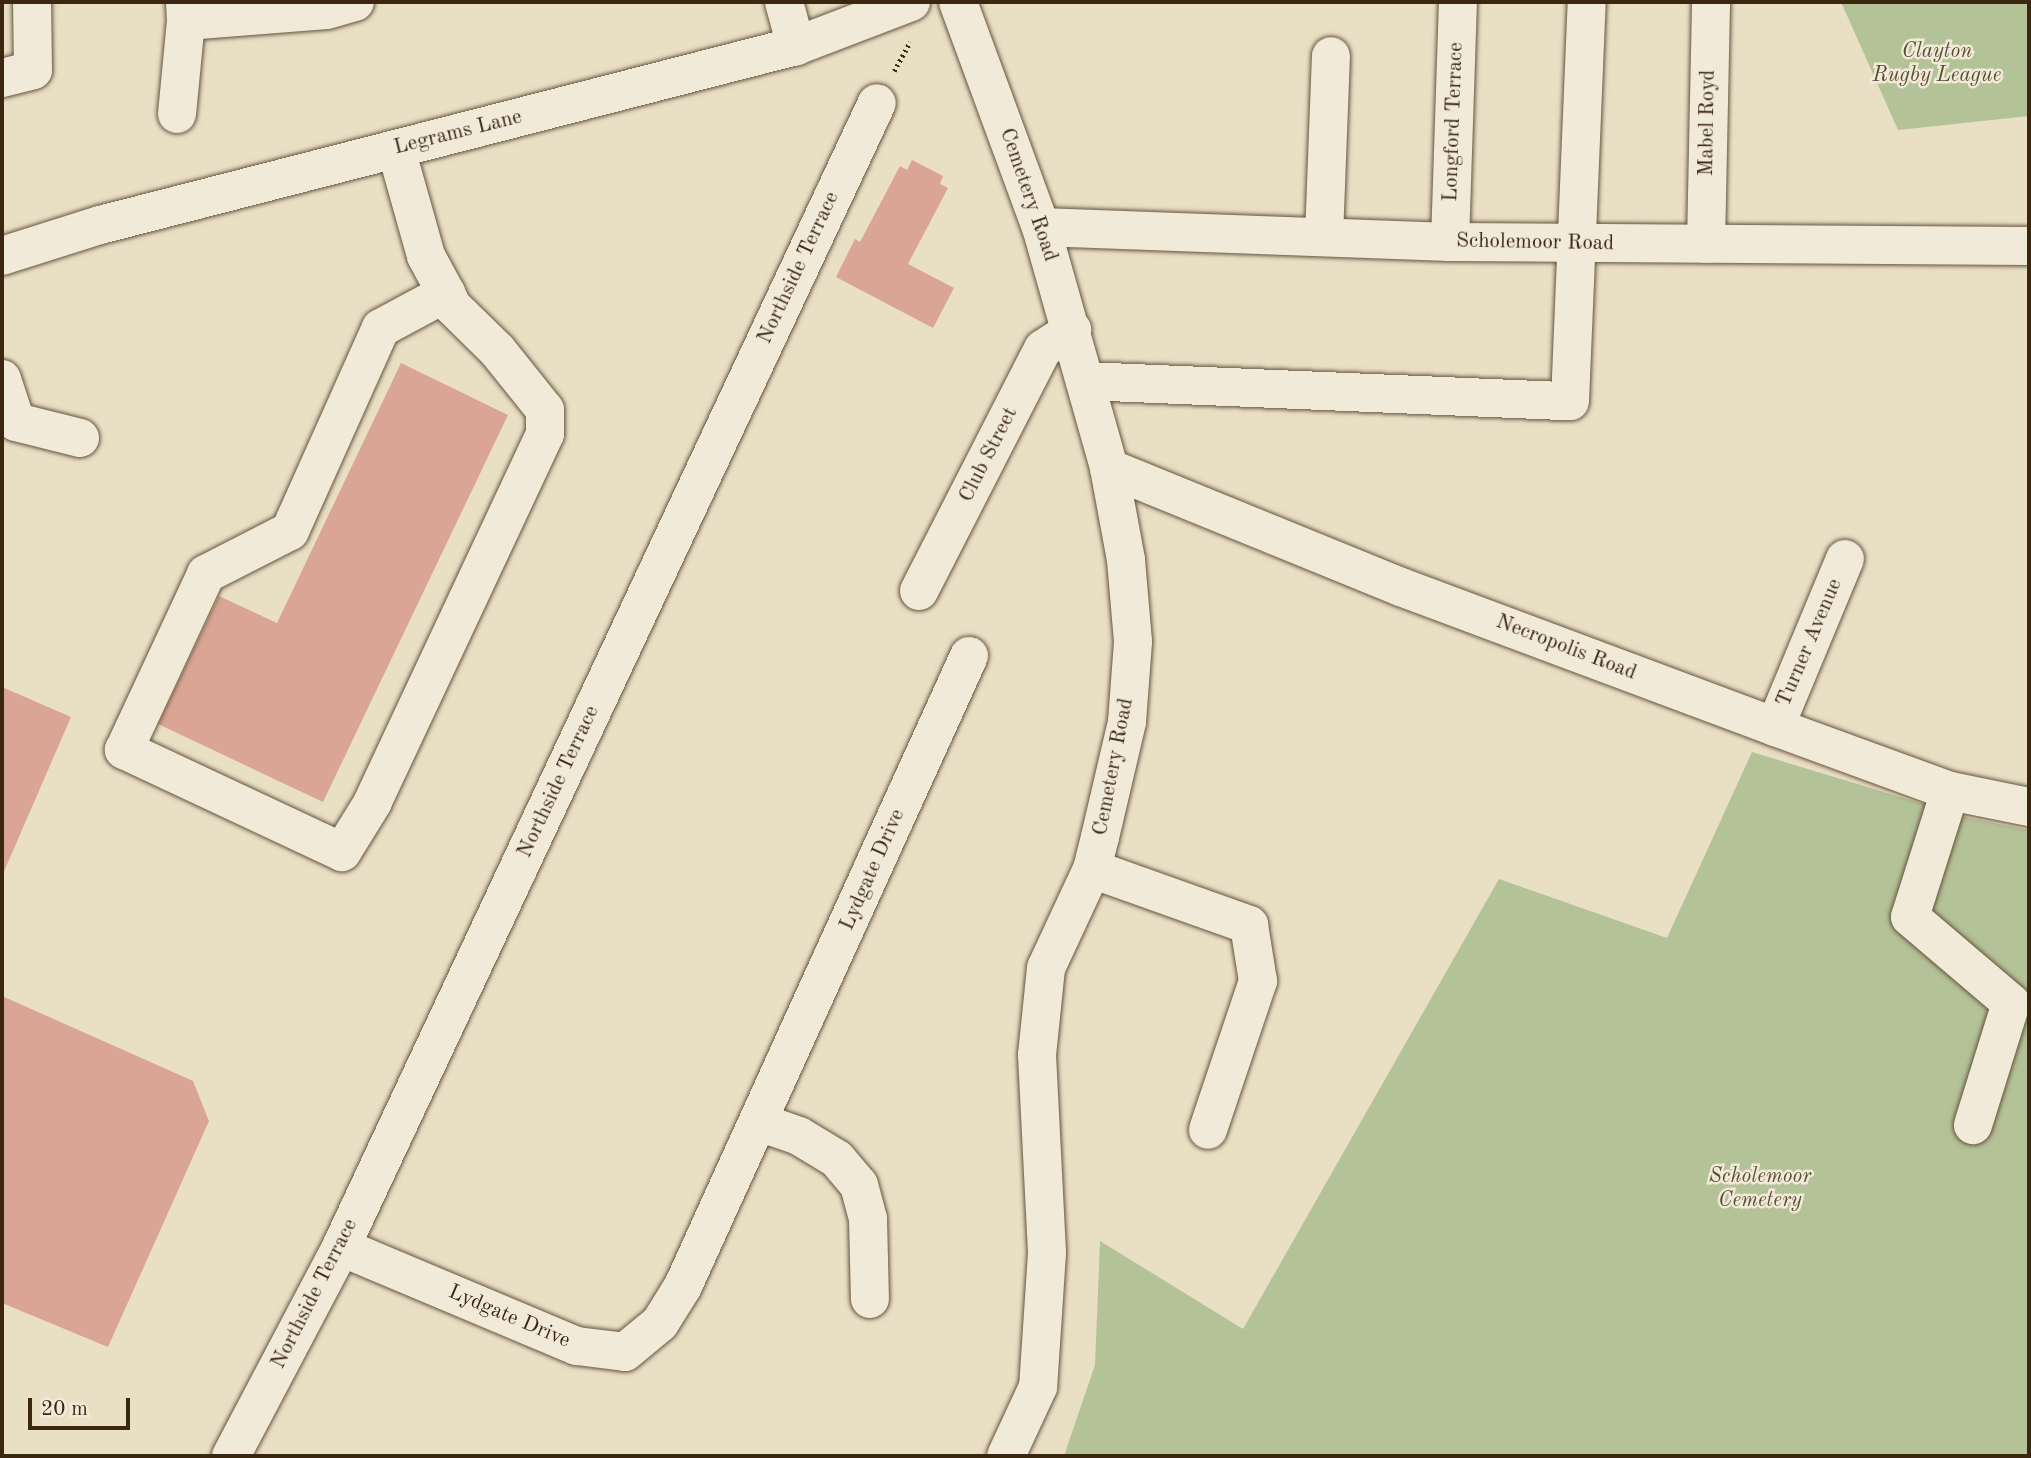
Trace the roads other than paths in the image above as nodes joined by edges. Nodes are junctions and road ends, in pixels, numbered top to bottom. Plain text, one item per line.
1 (32, 2) edge
2 (784, 2) edge
3 (958, 2) edge
4 (1458, 2) edge
5 (1587, 2) edge
6 (1711, 2) edge
7 (336, 4) edge
8 (186, 11) edge
9 (912, 19) edge
10 (796, 46) junction
11 (1331, 57) dead end
12 (17, 74) edge
13 (877, 103) road end
14 (177, 114) dead end
15 (396, 149) junction
16 (1041, 227) junction
17 (1324, 236) junction
18 (1450, 242) junction
19 (1576, 243) junction
20 (1706, 244) junction
21 (2029, 246) edge
22 (2, 256) edge
23 (446, 293) junction
24 (1072, 330) junction
25 (2, 379) edge
26 (1085, 380) junction
27 (80, 438) dead end
28 (1110, 468) junction
29 (1845, 559) dead end
30 (919, 591) dead end
31 (970, 656) dead end
32 (1775, 727) junction
33 (1950, 791) junction
34 (2029, 807) edge
35 (1092, 869) junction
36 (759, 1122) junction
37 (1973, 1125) dead end
38 (1209, 1130) dead end
39 (341, 1247) junction
40 (870, 1299) dead end
41 (231, 1456) edge
42 (1006, 1456) edge

1 - 12 street
2 - 10 street
3 - 16 street, Cemetery Road
4 - 18 street, Longford Terrace
5 - 19 street
6 - 20 street, Mabel Royd
7 - 8 street
8 - 14 street
9 - 10 street, Legrams Lane
10 - 15 street, Legrams Lane
11 - 17 street
13 - 39 street, Northside Terrace
15 - 22 street, Legrams Lane
15 - 23 street
16 - 17 street, Scholemoor Road
16 - 24 street, Cemetery Road
17 - 18 street, Scholemoor Road
18 - 19 street, Scholemoor Road
19 - 20 street, Scholemoor Road
19 - 26 street
20 - 21 street, Scholemoor Road
23 - 23 street
24 - 26 street, Cemetery Road
24 - 30 street, Club Street
25 - 27 street
26 - 28 street, Cemetery Road
28 - 32 street, Necropolis Road
28 - 35 street, Cemetery Road
29 - 32 street, Turner Avenue
31 - 36 street, Lydgate Drive
32 - 33 street, Necropolis Road
33 - 34 street, Necropolis Road
33 - 37 street
35 - 38 street
35 - 42 street, Cemetery Road
36 - 39 street, Lydgate Drive
36 - 40 street
39 - 41 street, Northside Terrace

